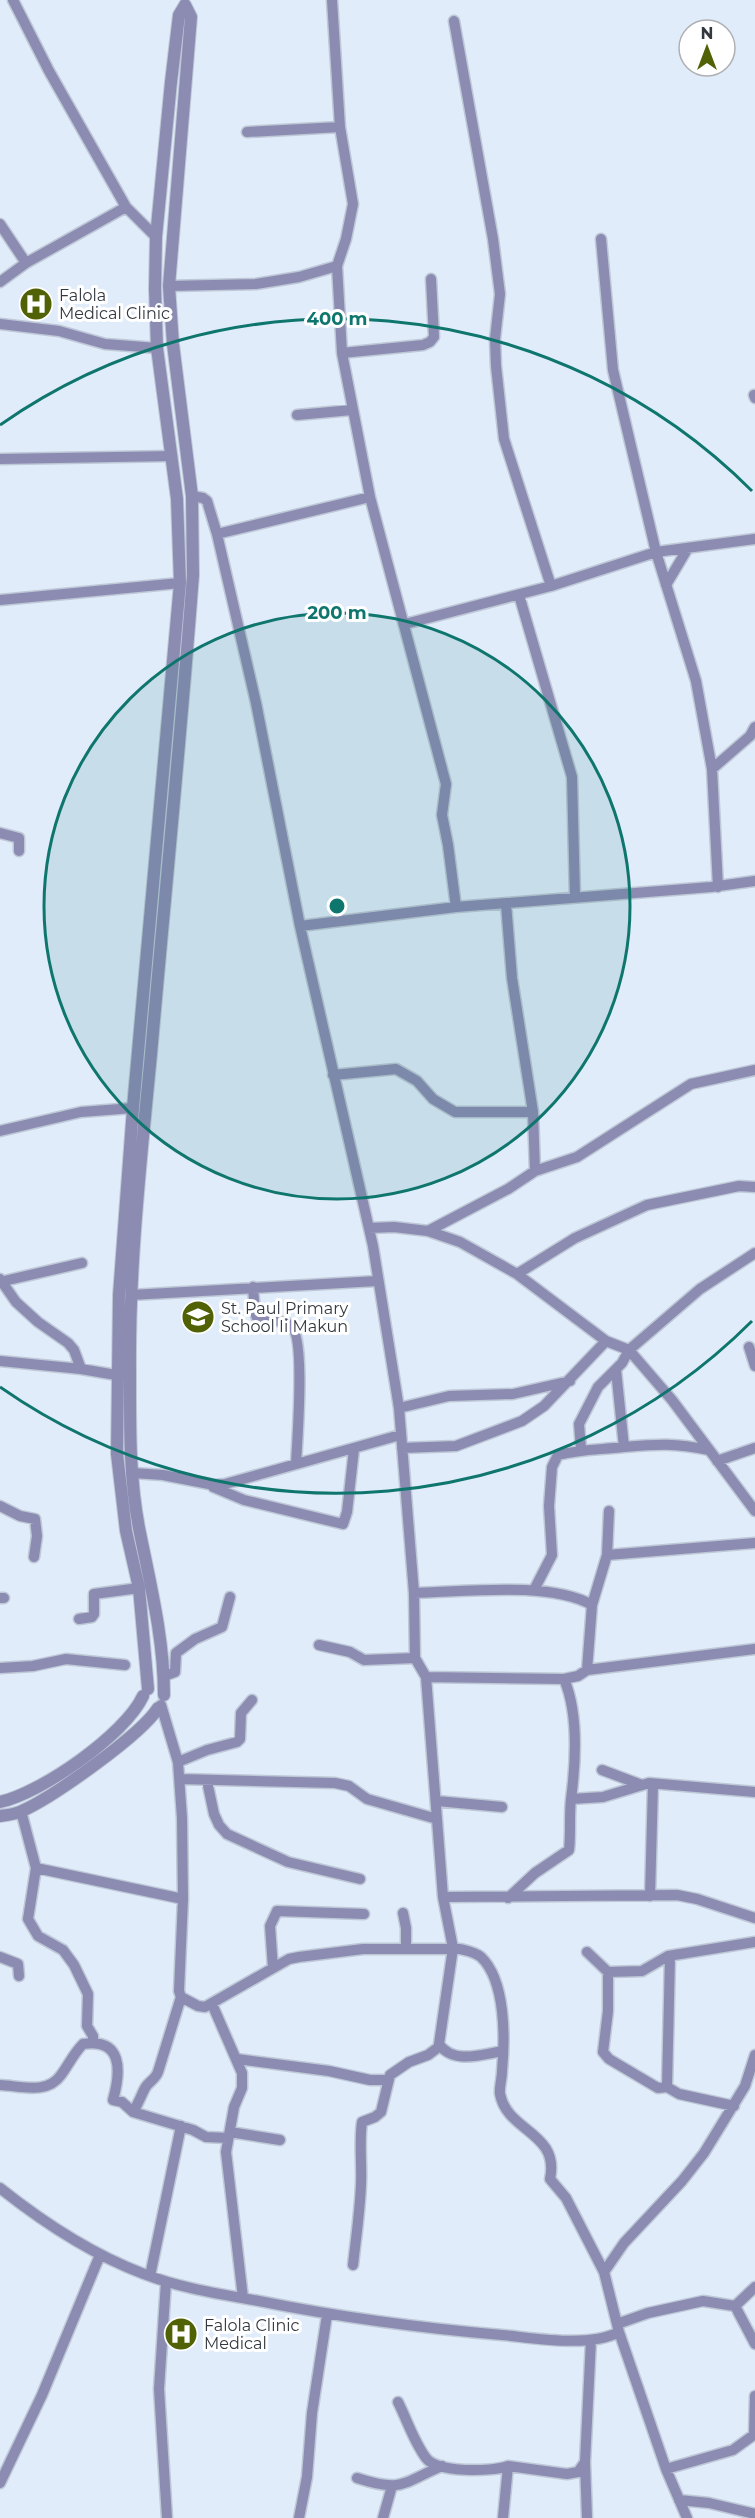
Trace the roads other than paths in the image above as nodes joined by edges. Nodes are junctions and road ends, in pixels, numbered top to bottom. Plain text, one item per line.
1 (13, 0) edge
2 (332, 0) edge
3 (186, 2) edge
4 (454, 21) dead end
5 (340, 127) junction
6 (247, 132) dead end
7 (126, 207) junction
8 (0, 224) edge
9 (156, 237) junction
10 (601, 238) dead end
11 (26, 263) junction
12 (337, 266) junction
13 (431, 279) dead end
14 (0, 282) edge
15 (169, 286) junction
16 (0, 324) edge
17 (157, 348) junction
18 (342, 352) junction
19 (352, 410) junction
20 (297, 415) dead end
21 (172, 456) junction
22 (0, 459) edge
23 (192, 496) junction
24 (370, 497) junction
25 (217, 534) junction
26 (755, 539) edge
27 (688, 548) junction
28 (656, 552) junction
29 (180, 583) junction
30 (666, 585) junction
31 (551, 586) junction
32 (519, 595) junction
33 (0, 600) edge
34 (405, 624) junction
35 (755, 727) edge
36 (712, 769) junction
37 (0, 833) edge
38 (19, 851) dead end
39 (755, 881) edge
40 (718, 886) junction
41 (575, 897) junction
42 (506, 904) junction
43 (456, 907) junction
44 (300, 926) junction
45 (755, 1070) edge
46 (333, 1075) junction
47 (133, 1108) junction
48 (533, 1112) junction
49 (0, 1131) edge
50 (535, 1171) junction
51 (755, 1186) edge
52 (369, 1228) junction
53 (428, 1231) junction
54 (755, 1253) edge
55 (82, 1263) dead end
56 (517, 1274) junction
57 (2, 1280) edge
58 (377, 1281) junction
59 (253, 1287) junction
60 (131, 1295) junction
61 (606, 1341) junction
62 (749, 1347) dead end
63 (629, 1350) junction
64 (0, 1361) edge
65 (755, 1366) edge
66 (81, 1369) junction
67 (615, 1370) junction
68 (116, 1375) junction
69 (570, 1381) junction
70 (399, 1408) junction
71 (400, 1436) junction
72 (624, 1447) junction
73 (402, 1448) junction
74 (755, 1448) edge
75 (354, 1449) junction
76 (581, 1449) junction
77 (710, 1450) junction
78 (717, 1461) junction
79 (296, 1464) junction
80 (133, 1473) junction
81 (214, 1485) junction
82 (0, 1506) edge
83 (609, 1511) dead end
84 (755, 1511) edge
85 (755, 1543) edge
86 (607, 1556) junction
87 (34, 1557) dead end
88 (139, 1588) junction
89 (534, 1590) junction
90 (414, 1593) junction
91 (230, 1597) dead end
92 (592, 1605) junction
93 (79, 1619) dead end
94 (319, 1645) dead end
95 (755, 1649) edge
96 (414, 1658) junction
97 (125, 1665) dead end
98 (0, 1668) edge
99 (587, 1670) junction
100 (164, 1677) junction
101 (426, 1677) junction
102 (564, 1679) junction
103 (146, 1693) junction
104 (252, 1700) dead end
105 (161, 1703) junction
106 (178, 1762) junction
107 (602, 1770) dead end
108 (180, 1779) junction
109 (207, 1781) junction
110 (647, 1784) junction
111 (755, 1792) edge
112 (571, 1799) junction
113 (437, 1801) junction
114 (0, 1802) edge
115 (502, 1807) dead end
116 (21, 1811) junction
117 (0, 1816) edge
118 (436, 1819) junction
119 (36, 1868) junction
120 (360, 1879) dead end
121 (650, 1896) junction
122 (443, 1897) junction
123 (508, 1898) junction
124 (183, 1899) junction
125 (402, 1913) dead end
126 (364, 1914) dead end
127 (755, 1918) edge
128 (755, 1942) edge
129 (453, 1948) junction
130 (406, 1949) junction
131 (587, 1952) dead end
132 (670, 1956) junction
133 (0, 1957) edge
134 (273, 1968) junction
135 (608, 1972) junction
136 (19, 1976) dead end
137 (181, 1997) junction
138 (212, 2004) junction
139 (93, 2042) junction
140 (440, 2046) junction
141 (503, 2051) junction
142 (755, 2055) edge
143 (237, 2059) junction
144 (387, 2080) junction
145 (0, 2085) edge
146 (667, 2087) junction
147 (734, 2106) junction
148 (133, 2112) junction
149 (181, 2126) junction
150 (229, 2135) junction
151 (280, 2140) dead end
152 (0, 2188) edge
153 (100, 2255) junction
154 (353, 2265) dead end
155 (604, 2272) junction
156 (150, 2277) junction
157 (166, 2282) junction
158 (755, 2287) edge
159 (243, 2298) junction
160 (735, 2307) junction
161 (327, 2315) junction
162 (618, 2328) junction
163 (591, 2340) junction
164 (755, 2344) edge
165 (755, 2396) edge
166 (398, 2402) dead end
167 (754, 2434) edge
168 (585, 2462) junction
169 (442, 2466) junction
170 (508, 2466) junction
171 (666, 2469) junction
172 (357, 2478) dead end
173 (0, 2483) edge
174 (392, 2486) junction
175 (679, 2500) junction
176 (755, 2514) edge
177 (168, 2518) edge
178 (299, 2518) edge
179 (383, 2518) edge
180 (503, 2518) edge
181 (587, 2518) edge
182 (687, 2518) edge

1 - 7 street
2 - 5 street
3 - 9 street
3 - 15 street
4 - 31 street
5 - 6 street
5 - 12 street
7 - 9 street
7 - 11 street
8 - 11 street
9 - 17 street
10 - 28 street
11 - 14 street
12 - 15 street
12 - 18 street
13 - 18 street
15 - 23 street
16 - 17 street
17 - 21 street
18 - 19 street
19 - 20 street
19 - 24 street
21 - 22 street
21 - 29 street
23 - 25 street
23 - 60 street
24 - 25 street
24 - 34 street
25 - 44 street
26 - 27 street
27 - 28 street
27 - 30 street
28 - 30 street
28 - 31 street
29 - 33 street
29 - 47 street
30 - 36 street
31 - 32 street
32 - 34 street
32 - 41 street
34 - 43 street
35 - 36 street
36 - 40 street
37 - 38 street
39 - 40 street
40 - 41 street
41 - 42 street
42 - 43 street
42 - 48 street
43 - 44 street
44 - 46 street
45 - 50 street
46 - 48 street
46 - 52 street
47 - 49 street
47 - 68 street
48 - 50 street
50 - 53 street
51 - 56 street
52 - 53 street
52 - 58 street
53 - 56 street
54 - 63 street
55 - 57 street
56 - 61 street
57 - 66 street
58 - 59 street
58 - 70 street
59 - 60 street
59 - 79 street
60 - 80 street
61 - 63 street
61 - 69 street
62 - 65 street
63 - 67 street
63 - 77 street
64 - 66 street
66 - 68 street
67 - 72 street
67 - 76 street
68 - 88 street
69 - 70 street
69 - 73 street
70 - 71 street
71 - 73 street
71 - 75 street
72 - 76 street
72 - 77 street
73 - 90 street
74 - 78 street
75 - 79 street
75 - 81 street
76 - 89 street
77 - 78 street
78 - 84 street
79 - 81 street
80 - 81 street
80 - 100 street
82 - 87 street
83 - 86 street
85 - 86 street
86 - 92 street
88 - 93 street
88 - 103 street
89 - 90 street
89 - 92 street
90 - 96 street
91 - 100 street
92 - 99 street
94 - 96 street
95 - 99 street
96 - 101 street
97 - 98 street
99 - 102 street
100 - 105 street
101 - 102 street
101 - 113 street
102 - 112 street
103 - 105 street
103 - 105 street
103 - 114 street
104 - 106 street
105 - 106 street
105 - 116 street
106 - 108 street
107 - 110 street
108 - 109 street
108 - 124 street
109 - 118 street
109 - 120 street
110 - 111 street
110 - 112 street
110 - 121 street
112 - 123 street
113 - 115 street
113 - 118 street
116 - 117 street
116 - 119 street
118 - 122 street
119 - 124 street
119 - 139 street
121 - 123 street
121 - 127 street
122 - 123 street
122 - 129 street
124 - 137 street
125 - 130 street
126 - 134 street
128 - 132 street
129 - 130 street
129 - 140 street
129 - 141 street
130 - 134 street
131 - 135 street
132 - 135 street
132 - 146 street
133 - 136 street
134 - 138 street
135 - 146 street
137 - 138 street
137 - 148 street
138 - 143 street
139 - 145 street
139 - 148 street
140 - 141 street
140 - 144 street
141 - 155 street
142 - 147 street
143 - 144 street
143 - 150 street
144 - 154 street
146 - 147 street
147 - 155 street
148 - 149 street
149 - 150 street
149 - 156 street
150 - 151 street
150 - 159 street
152 - 153 street
153 - 156 street
153 - 173 street
155 - 162 street
156 - 157 street
157 - 159 street
157 - 177 street
158 - 160 street
159 - 161 street
160 - 162 street
160 - 164 street
161 - 163 street
161 - 178 street
162 - 163 street
162 - 171 street
163 - 168 street
165 - 167 street
166 - 169 street
167 - 171 street
168 - 170 street
168 - 181 street
169 - 170 street
169 - 174 street
170 - 180 street
171 - 175 street
172 - 174 street
174 - 179 street
175 - 176 street
175 - 182 street

